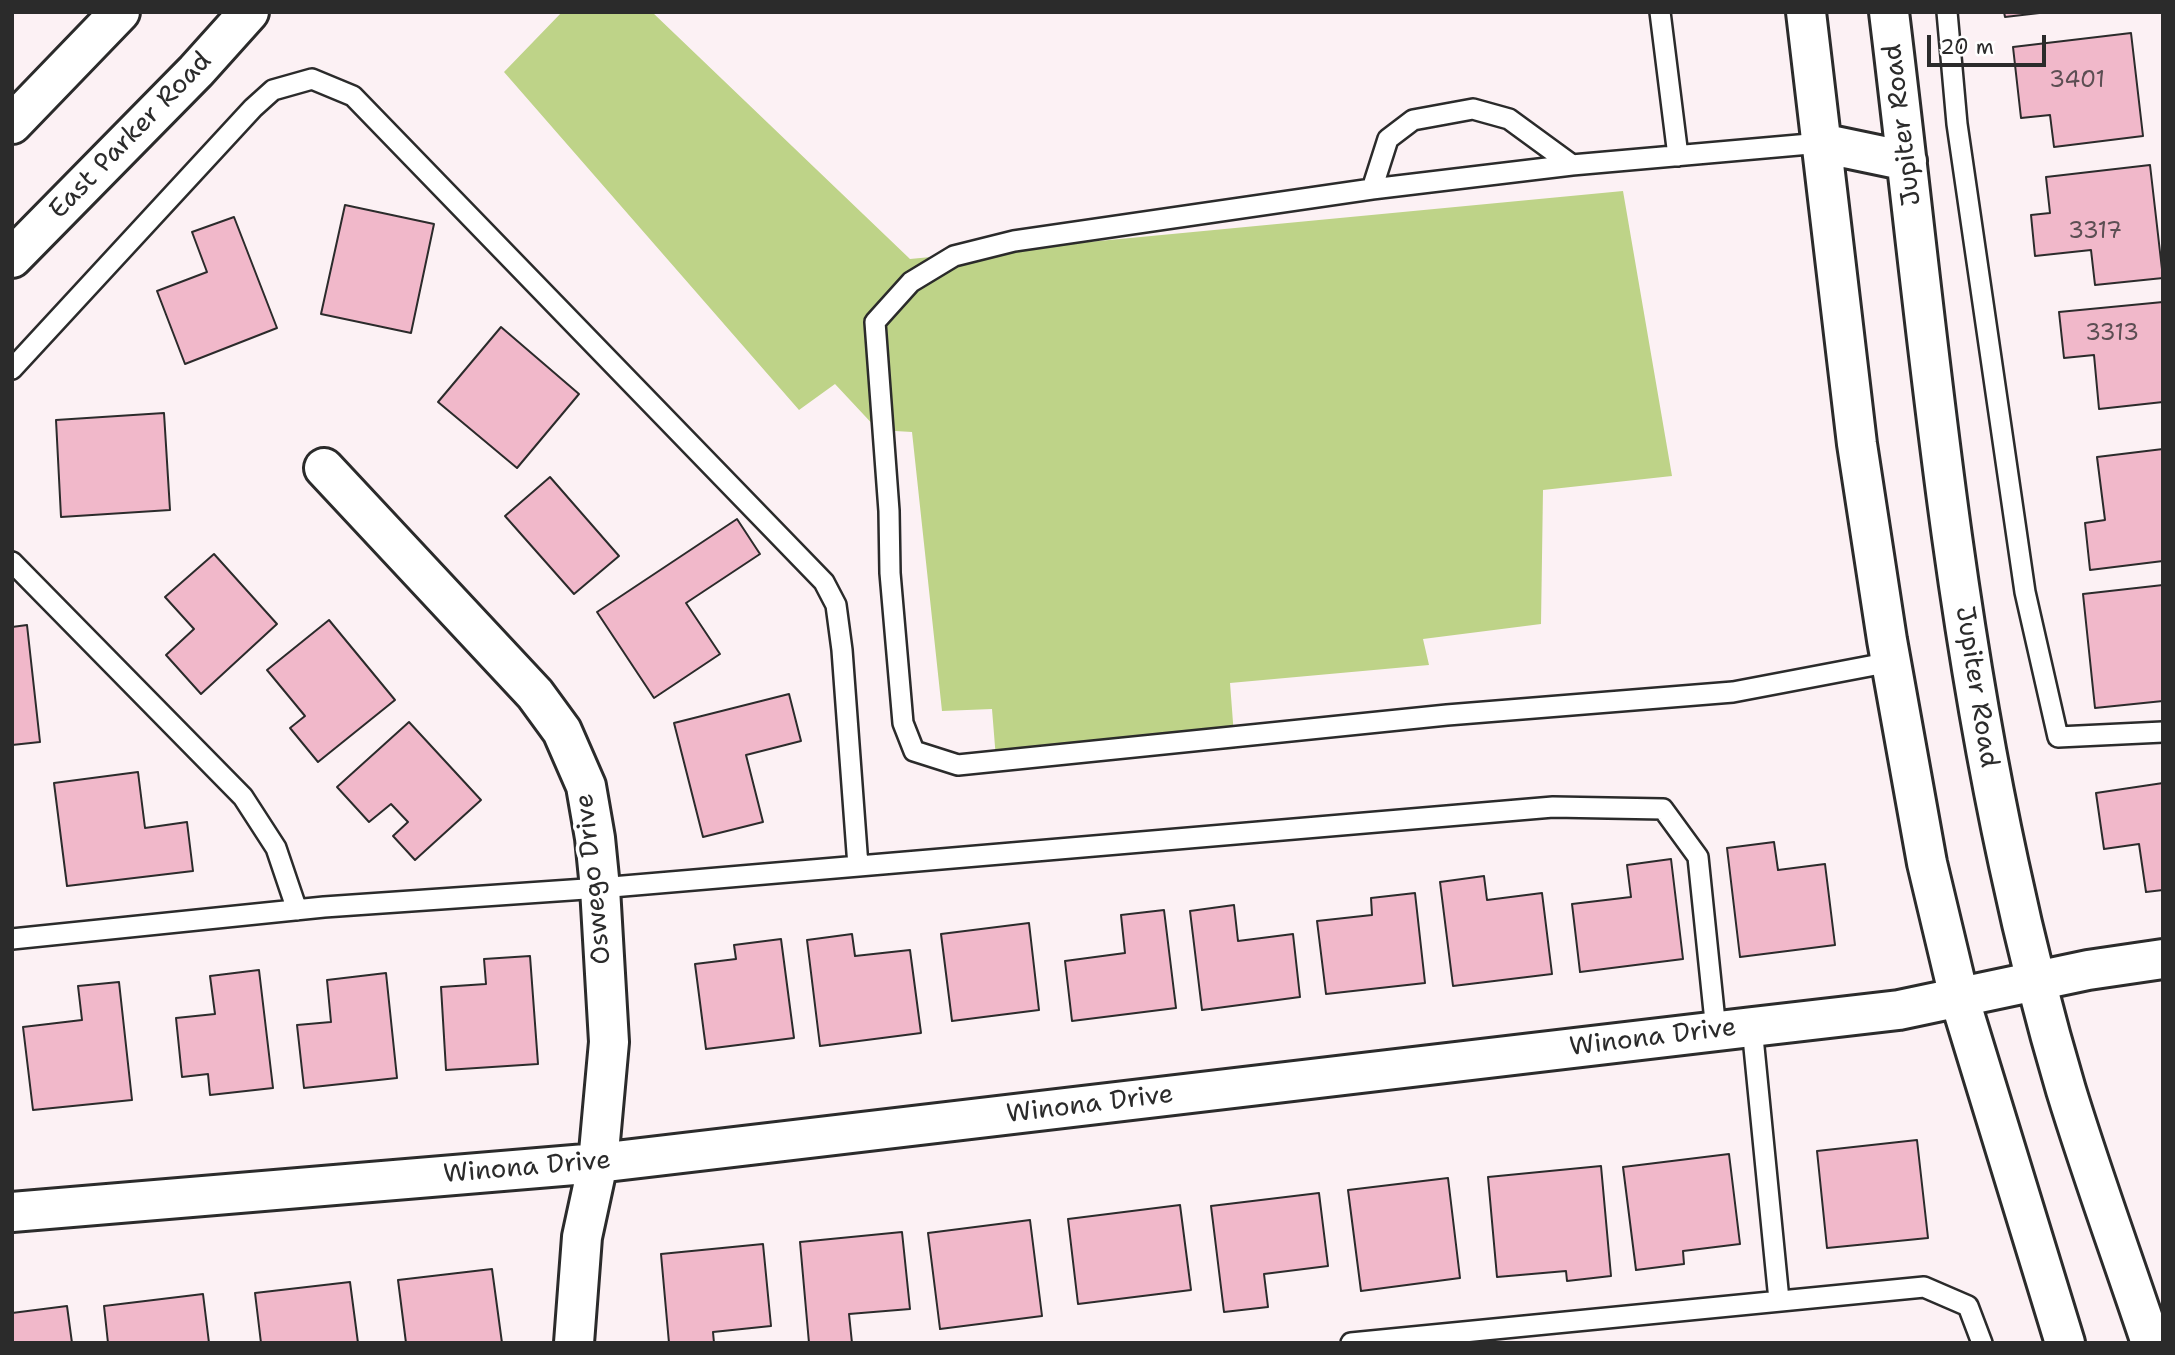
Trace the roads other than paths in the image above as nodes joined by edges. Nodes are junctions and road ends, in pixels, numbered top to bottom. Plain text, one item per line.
1 (120, 12) edge
2 (249, 12) edge
3 (1660, 12) edge
4 (1806, 12) edge
5 (1889, 12) edge
6 (1947, 12) edge
7 (12, 124) edge
8 (1821, 144) junction
9 (1678, 156) junction
10 (1908, 161) junction
11 (1572, 165) junction
12 (1372, 189) junction
13 (12, 258) edge
14 (12, 369) edge
15 (324, 468) dead end
16 (12, 562) edge
17 (1891, 662) junction
18 (2163, 732) edge
19 (858, 866) junction
20 (600, 888) junction
21 (297, 911) junction
22 (12, 939) edge
23 (2163, 959) edge
24 (2036, 980) junction
25 (1959, 997) junction
26 (1734, 1029) junction
27 (598, 1163) junction
28 (12, 1212) edge
29 (1779, 1300) junction
30 (2152, 1321) edge
31 (574, 1343) edge
32 (1351, 1343) edge
33 (1982, 1343) edge
34 (2066, 1343) edge

1 - 7 main road
2 - 13 main road, East Parker Road
3 - 9 lane
4 - 8 main road
5 - 10 main road, Jupiter Road
6 - 18 lane
8 - 9 lane
8 - 10 main road
8 - 17 main road
9 - 11 lane
10 - 24 main road, Jupiter Road
11 - 12 lane
11 - 12 lane
12 - 17 lane
14 - 19 lane
15 - 20 main road, Oswego Drive
16 - 21 lane
17 - 25 main road
19 - 20 lane
19 - 26 lane
20 - 21 lane
20 - 27 main road, Oswego Drive
21 - 22 lane
23 - 24 main road, Winona Drive
24 - 25 main road, Winona Drive
24 - 30 main road, Jupiter Road
25 - 26 main road, Winona Drive
25 - 34 main road
26 - 27 main road, Winona Drive
26 - 29 lane
27 - 28 main road, Winona Drive
27 - 31 main road, Oswego Drive
29 - 32 lane
29 - 33 lane

